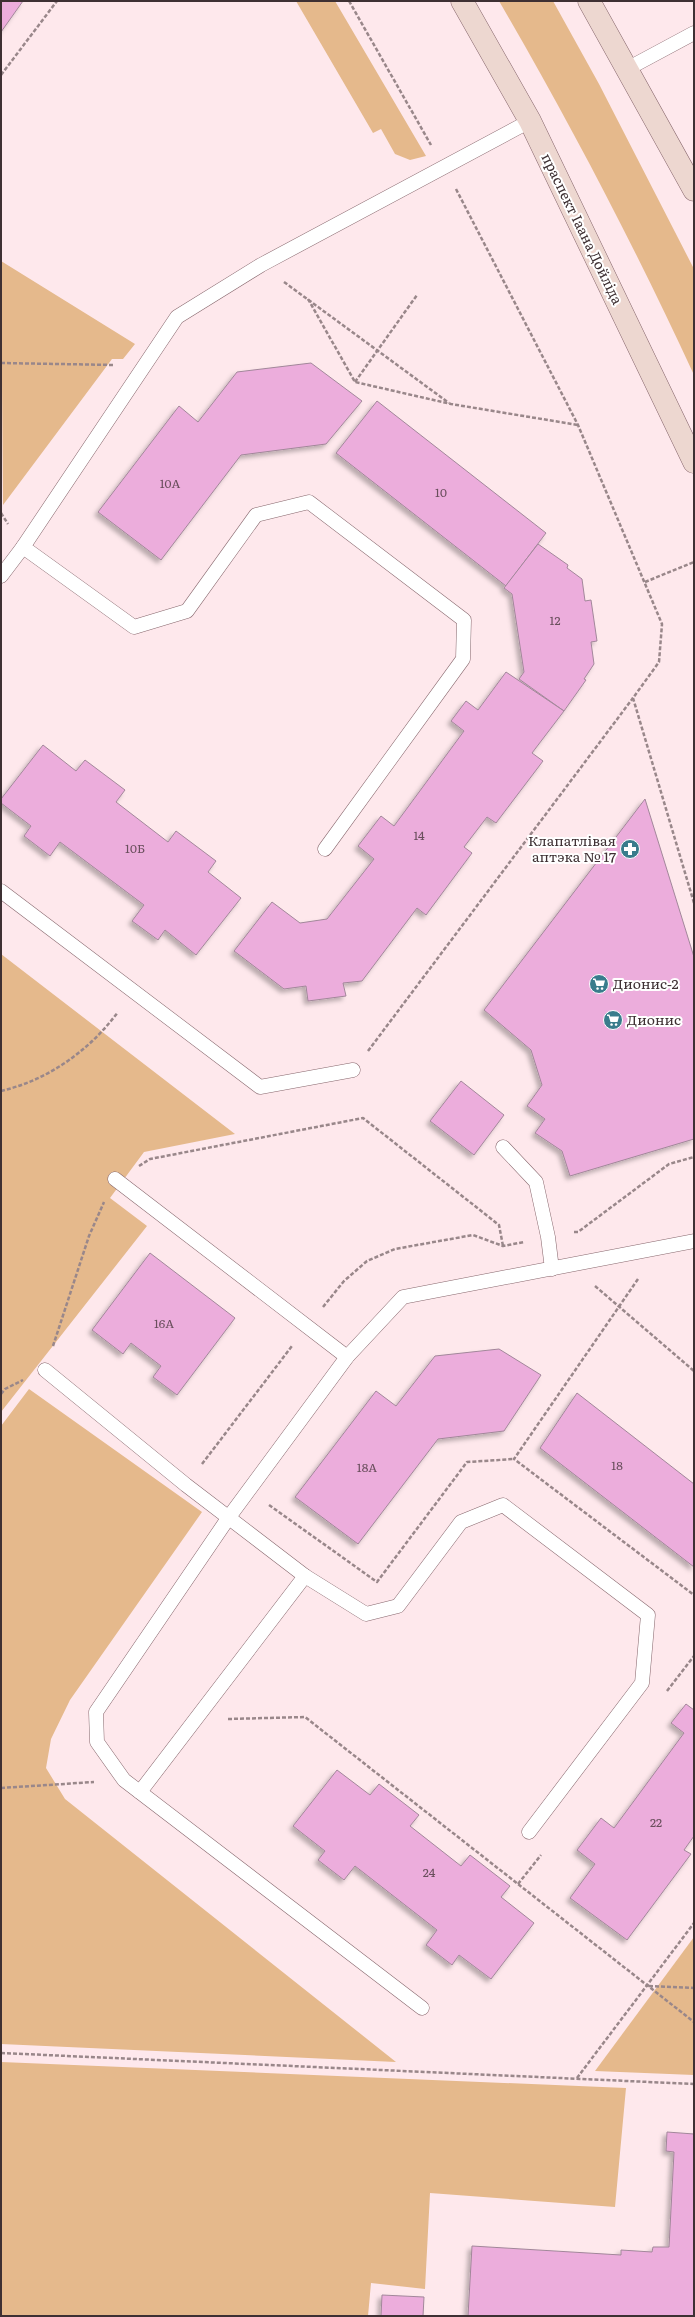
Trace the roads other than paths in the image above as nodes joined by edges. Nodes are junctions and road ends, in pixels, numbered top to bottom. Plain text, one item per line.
1 (462, 1) edge
2 (589, 1) edge
3 (694, 33) edge
4 (627, 69) junction
5 (530, 121) junction
6 (694, 190) edge
7 (694, 462) edge
8 (23, 547) junction
9 (1, 576) edge
10 (325, 849) dead end
11 (1, 891) edge
12 (353, 1070) road end
13 (503, 1147) dead end
14 (115, 1179) road end
15 (694, 1241) edge
16 (552, 1269) junction
17 (347, 1357) junction
18 (45, 1370) road end
19 (229, 1517) junction
20 (305, 1576) junction
21 (140, 1792) junction
22 (529, 1832) dead end
23 (422, 2008) dead end

1 - 5 main road, праспект Іаана Дойліда
2 - 4 main road
3 - 4 lane
4 - 6 main road
5 - 7 main road, праспект Іаана Дойліда
5 - 8 lane
8 - 9 lane
8 - 10 lane
11 - 12 lane
13 - 16 lane
14 - 17 lane
15 - 16 lane
16 - 17 lane
17 - 19 lane
18 - 19 lane
19 - 20 lane
19 - 21 lane
20 - 21 lane
20 - 22 lane
21 - 23 lane

